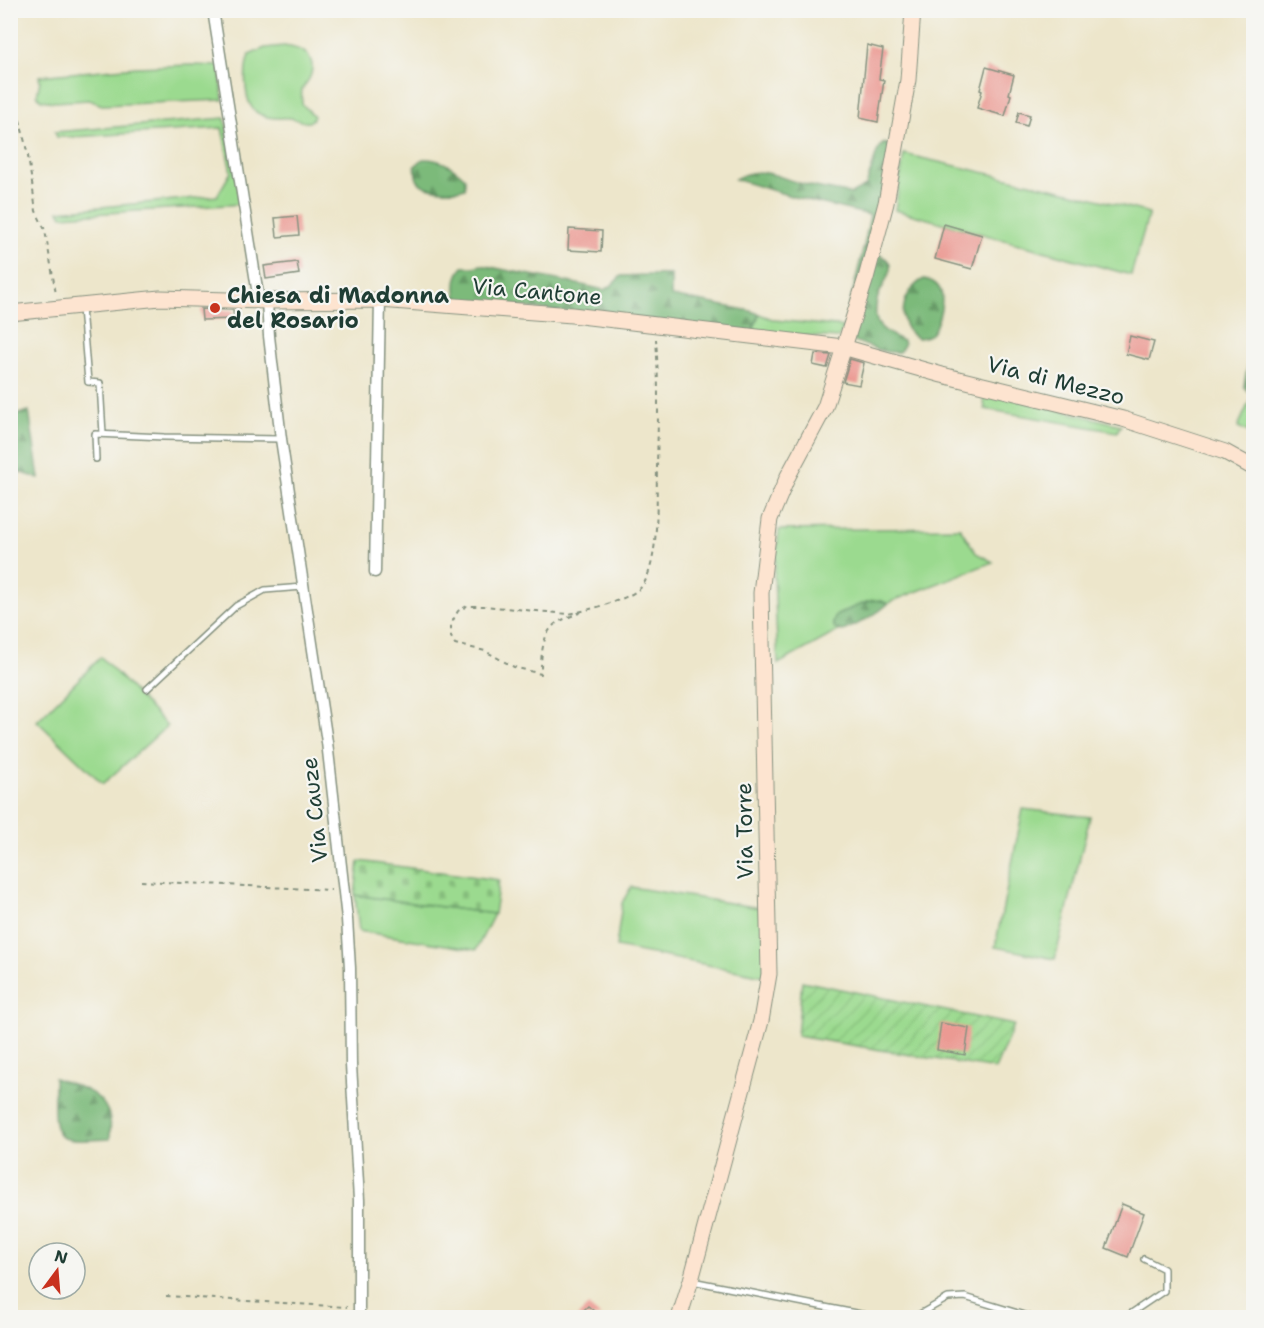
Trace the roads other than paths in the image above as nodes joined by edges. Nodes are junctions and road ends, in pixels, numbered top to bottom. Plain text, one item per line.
1 (213, 10) edge
2 (913, 10) edge
3 (380, 300) junction
4 (263, 301) junction
5 (82, 306) junction
6 (10, 313) edge
7 (843, 347) junction
8 (103, 434) junction
9 (281, 439) junction
10 (96, 459) dead end
11 (1254, 468) edge
12 (375, 572) dead end
13 (303, 587) junction
14 (147, 689) dead end
15 (1144, 1259) dead end
16 (691, 1280) junction
17 (359, 1312) edge
18 (679, 1317) edge
19 (881, 1317) edge
20 (913, 1317) edge
21 (1034, 1317) edge
22 (1124, 1317) edge

1 - 4 street, Via Cauze
2 - 7 main road, Via Torre
3 - 4 main road, Via Cantone
3 - 7 main road, Via Cantone
3 - 12 street
4 - 5 main road, Via Cantone
4 - 9 street, Via Cauze
5 - 6 main road, Via Cantone
5 - 8 lane
7 - 11 main road, Via di Mezzo
7 - 16 main road, Via Torre
8 - 9 lane
8 - 10 lane
9 - 13 street, Via Cauze
13 - 14 lane
13 - 17 street, Via Cauze
15 - 22 lane
16 - 18 main road, Via Torre
16 - 19 lane
20 - 21 lane

